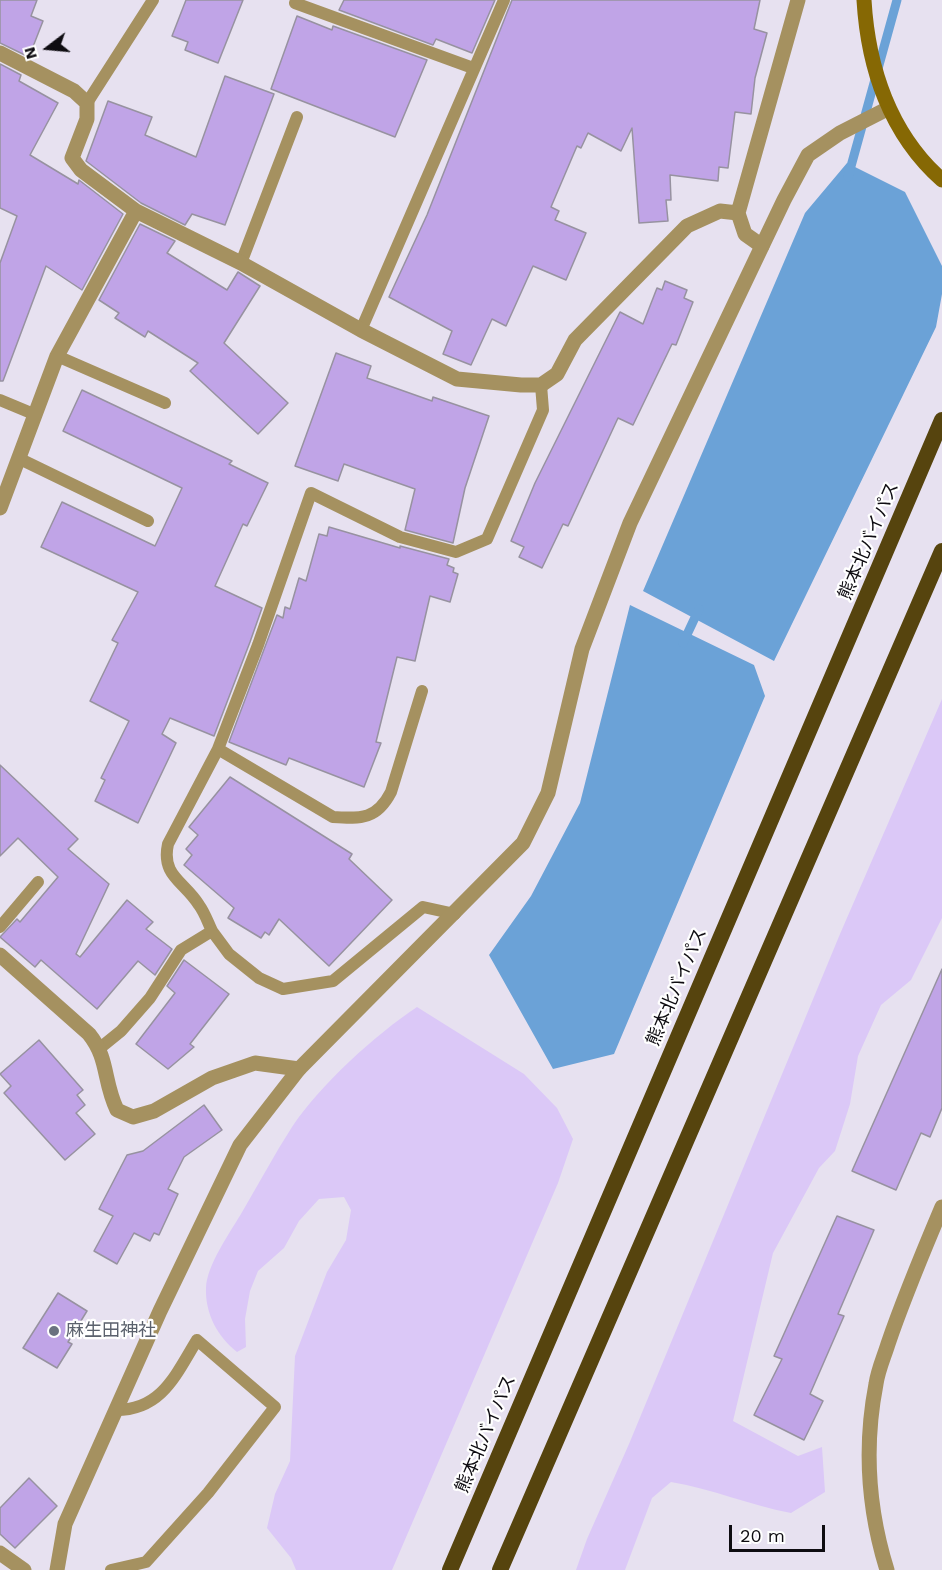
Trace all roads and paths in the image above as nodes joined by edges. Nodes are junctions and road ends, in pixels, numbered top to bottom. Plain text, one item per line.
1 (153, 0) edge
2 (504, 0) edge
3 (798, 0) edge
4 (864, 0) edge
5 (295, 3) dead end
6 (0, 53) edge
7 (473, 68) junction
8 (87, 103) junction
9 (887, 109) junction
10 (297, 117) dead end
11 (942, 180) edge
12 (136, 211) junction
13 (738, 213) junction
14 (762, 246) junction
15 (241, 263) junction
16 (361, 330) junction
17 (57, 356) junction
18 (541, 385) junction
19 (0, 400) edge
20 (165, 403) dead end
21 (36, 415) junction
22 (942, 420) edge
23 (18, 458) junction
24 (0, 508) edge
25 (148, 522) dead end
26 (942, 551) edge
27 (422, 691) dead end
28 (218, 749) junction
29 (39, 882) dead end
30 (454, 914) junction
31 (0, 927) edge
32 (212, 931) junction
33 (0, 955) edge
34 (100, 1048) junction
35 (299, 1069) junction
36 (942, 1207) edge
37 (116, 1410) junction
38 (0, 1553) edge
39 (24, 1570) edge
40 (57, 1570) edge
41 (111, 1570) edge
42 (450, 1570) edge
43 (500, 1570) edge
44 (887, 1570) edge

1 - 8 lane
2 - 7 lane
3 - 13 street
4 - 9 main road
5 - 7 lane
6 - 8 street
7 - 16 lane
8 - 12 street
9 - 11 main road
9 - 14 street
10 - 15 lane
12 - 15 street
12 - 17 street
13 - 14 street
13 - 18 street
14 - 30 street
15 - 16 street
16 - 18 street
17 - 20 lane
17 - 21 street
18 - 28 lane
19 - 21 lane
21 - 23 street
22 - 42 highway, 熊本北バイパス
23 - 24 street
23 - 25 lane
26 - 43 highway
27 - 28 lane
28 - 32 lane
29 - 31 lane
30 - 32 lane
30 - 35 street
32 - 34 lane
33 - 34 street
34 - 35 street
35 - 37 street
36 - 44 street
37 - 40 street
37 - 41 lane
38 - 39 street

